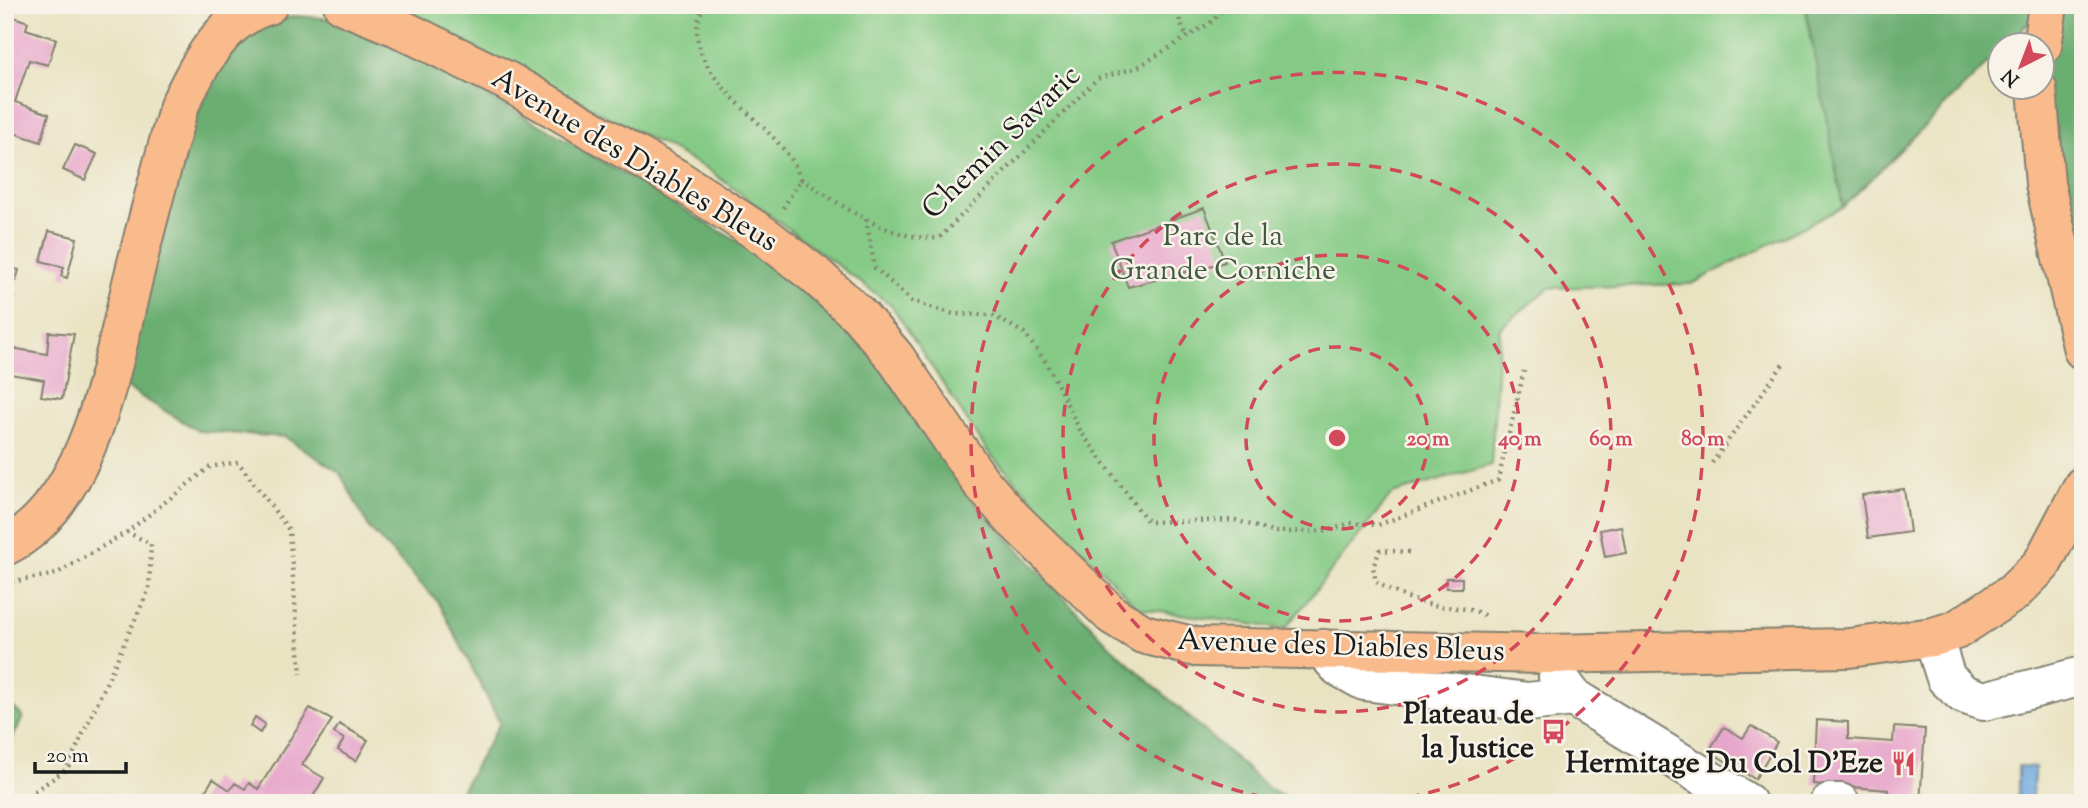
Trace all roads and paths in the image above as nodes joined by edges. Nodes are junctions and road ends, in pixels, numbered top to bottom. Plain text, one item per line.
1 (268, 5) edge
2 (343, 5) edge
3 (696, 5) edge
4 (704, 5) edge
5 (1178, 5) edge
6 (1225, 5) edge
7 (2048, 5) edge
8 (700, 13) junction
9 (2044, 32) edge
10 (1187, 37) junction
11 (2038, 102) edge
12 (866, 219) junction
13 (2083, 350) edge
14 (1784, 363) dead end
15 (1524, 372) dead end
16 (1712, 463) dead end
17 (2083, 486) edge
18 (127, 532) junction
19 (5, 546) edge
20 (1409, 552) dead end
21 (5, 583) edge
22 (1489, 618) dead end
23 (1933, 637) junction
24 (1323, 649) junction
25 (1548, 654) junction
26 (301, 674) dead end
27 (2083, 676) edge
28 (1573, 697) junction
29 (17, 803) edge
30 (1747, 803) edge
31 (1830, 803) edge
32 (1840, 803) edge

1 - 19 main road
2 - 24 main road, Avenue des Diables Bleus
3 - 8 path
4 - 8 path
5 - 10 path
6 - 10 path, Chemin Savaric
7 - 9 main road
8 - 12 path, Chemin Savaric
10 - 12 path, Chemin Savaric
11 - 13 main road
12 - 15 path
14 - 16 path
17 - 23 main road, Avenue des Diables Bleus
18 - 21 path
18 - 26 path
18 - 29 path
20 - 22 path
23 - 25 main road, Avenue des Diables Bleus
23 - 27 street
24 - 25 main road, Avenue des Diables Bleus
24 - 28 street
25 - 28 street
28 - 30 street
31 - 32 street

